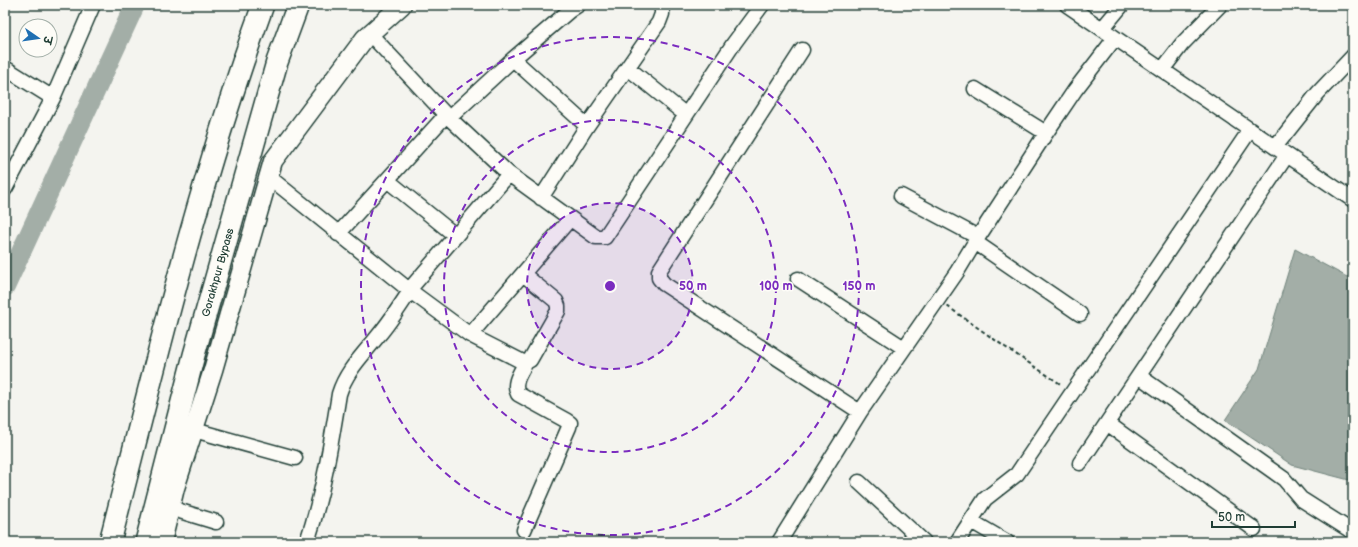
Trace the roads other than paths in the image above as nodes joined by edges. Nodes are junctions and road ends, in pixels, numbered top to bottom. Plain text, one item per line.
1 (93, 5) edge
2 (263, 5) edge
3 (298, 5) edge
4 (402, 5) edge
5 (578, 5) edge
6 (662, 5) edge
7 (1067, 5) edge
8 (1122, 5) edge
9 (1220, 5) edge
10 (756, 8) edge
11 (1102, 29) junction
12 (370, 34) junction
13 (1115, 38) junction
14 (802, 50) dead end
15 (1353, 56) edge
16 (513, 58) junction
17 (5, 68) edge
18 (628, 68) junction
19 (1162, 70) junction
20 (975, 89) dead end
21 (53, 98) junction
22 (686, 115) junction
23 (447, 117) junction
24 (587, 126) junction
25 (1250, 130) junction
26 (1046, 133) junction
27 (1274, 146) junction
28 (1287, 155) junction
29 (509, 174) junction
30 (269, 177) junction
31 (387, 180) junction
32 (5, 188) edge
33 (901, 196) dead end
34 (541, 198) junction
35 (1353, 200) edge
36 (570, 219) junction
37 (338, 234) junction
38 (456, 236) junction
39 (976, 240) junction
40 (523, 274) junction
41 (798, 279) dead end
42 (410, 291) junction
43 (1080, 314) dead end
44 (470, 335) junction
45 (904, 348) junction
46 (526, 362) junction
47 (1139, 376) junction
48 (860, 412) junction
49 (1107, 423) junction
50 (194, 430) junction
51 (295, 458) dead end
52 (1080, 463) dead end
53 (860, 482) dead end
54 (170, 508) junction
55 (971, 521) junction
56 (216, 522) dead end
57 (1254, 529) dead end
58 (524, 530) dead end
59 (1353, 532) edge
60 (110, 542) edge
61 (146, 542) edge
62 (162, 542) edge
63 (307, 542) edge
64 (779, 542) edge
65 (924, 542) edge
66 (957, 542) edge
67 (1007, 542) edge

1 - 21 street
2 - 60 highway
3 - 61 highway, Gorakhpur Bypass
4 - 12 main road
5 - 16 street
6 - 18 street
7 - 11 street
8 - 11 street
9 - 19 street
10 - 22 street
11 - 13 street
12 - 23 street
12 - 30 main road
13 - 19 street
13 - 26 street
14 - 48 street
15 - 27 street
16 - 23 street
16 - 24 street
17 - 21 street
18 - 22 street
18 - 24 street
19 - 25 street
20 - 26 street
21 - 32 street
22 - 36 street
23 - 29 street
23 - 31 street
24 - 34 street
25 - 27 street
25 - 55 street
26 - 39 street
27 - 28 street
28 - 35 street
28 - 47 street
29 - 34 street
29 - 38 street
30 - 37 street
30 - 50 main road
31 - 37 street
31 - 38 street
33 - 39 street
34 - 36 street
36 - 40 street
37 - 42 street
38 - 42 street
39 - 43 street
39 - 45 street
40 - 44 street
40 - 46 street
41 - 45 street
42 - 44 street
42 - 63 street
44 - 46 street
45 - 48 street
46 - 58 street
47 - 49 street
47 - 59 street
48 - 64 street
49 - 52 street
49 - 57 street
50 - 51 street
50 - 54 main road
53 - 65 street
54 - 56 street
54 - 62 main road
55 - 66 street
55 - 67 street

